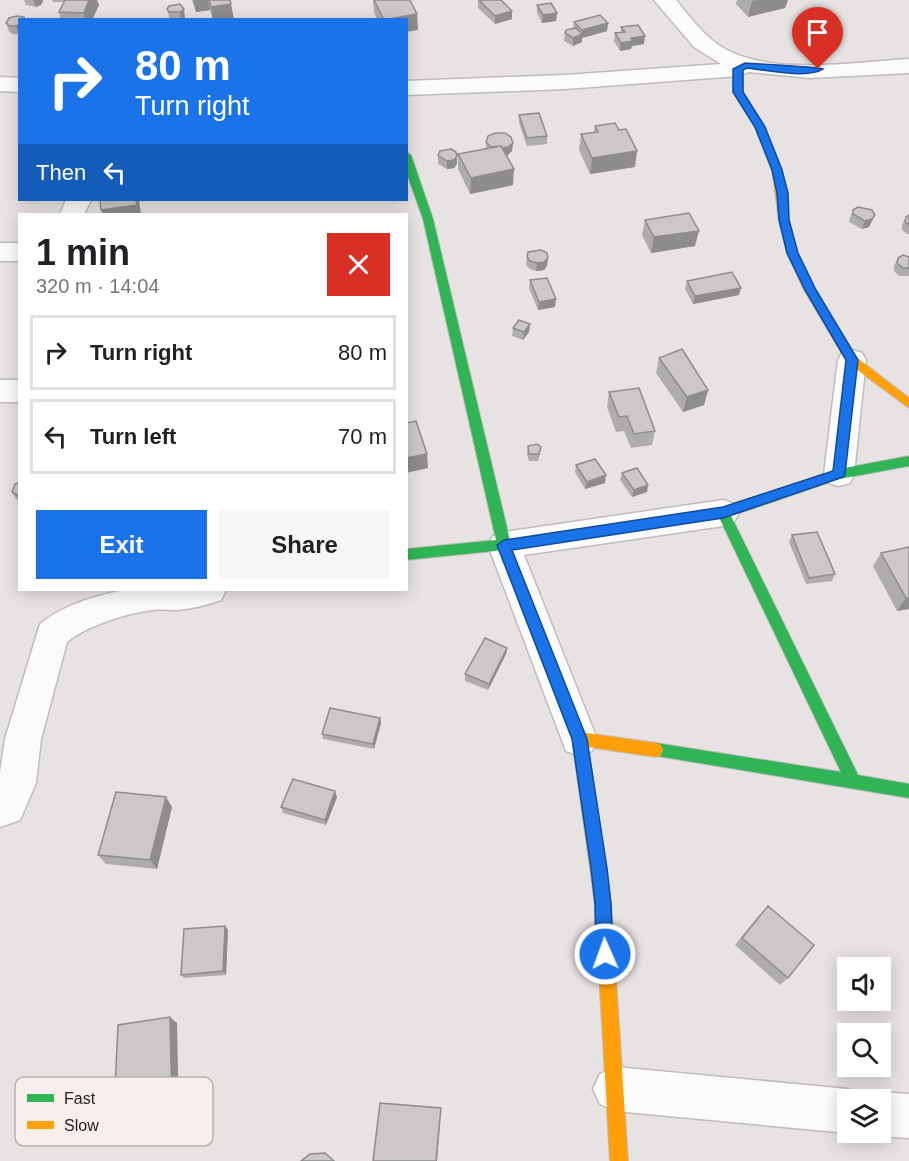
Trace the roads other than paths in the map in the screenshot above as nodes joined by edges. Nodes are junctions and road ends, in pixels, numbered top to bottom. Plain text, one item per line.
1 (665, 0) edge
2 (909, 66) edge
3 (742, 67) junction
4 (0, 84) edge
5 (18, 85) edge
6 (408, 88) edge
7 (408, 161) edge
8 (0, 252) edge
9 (18, 252) edge
10 (852, 360) junction
11 (0, 391) edge
12 (18, 391) edge
13 (909, 404) edge
14 (909, 461) edge
15 (839, 474) junction
16 (723, 513) junction
17 (504, 545) junction
18 (408, 555) edge
19 (205, 591) edge
20 (579, 739) junction
21 (853, 781) junction
22 (909, 791) edge
23 (0, 808) edge
24 (615, 1089) junction
25 (837, 1110) edge
26 (891, 1115) edge
27 (909, 1116) edge
28 (619, 1161) edge

1 - 3 street
2 - 3 street
3 - 6 street
3 - 10 street
4 - 5 street
7 - 17 street
8 - 9 street
10 - 13 street
10 - 15 street
11 - 12 street
14 - 15 street
15 - 16 street
16 - 17 street
16 - 21 street
17 - 18 street
17 - 20 street
19 - 23 street
20 - 21 street
20 - 24 street
21 - 22 street
24 - 25 street
24 - 28 street
26 - 27 street

